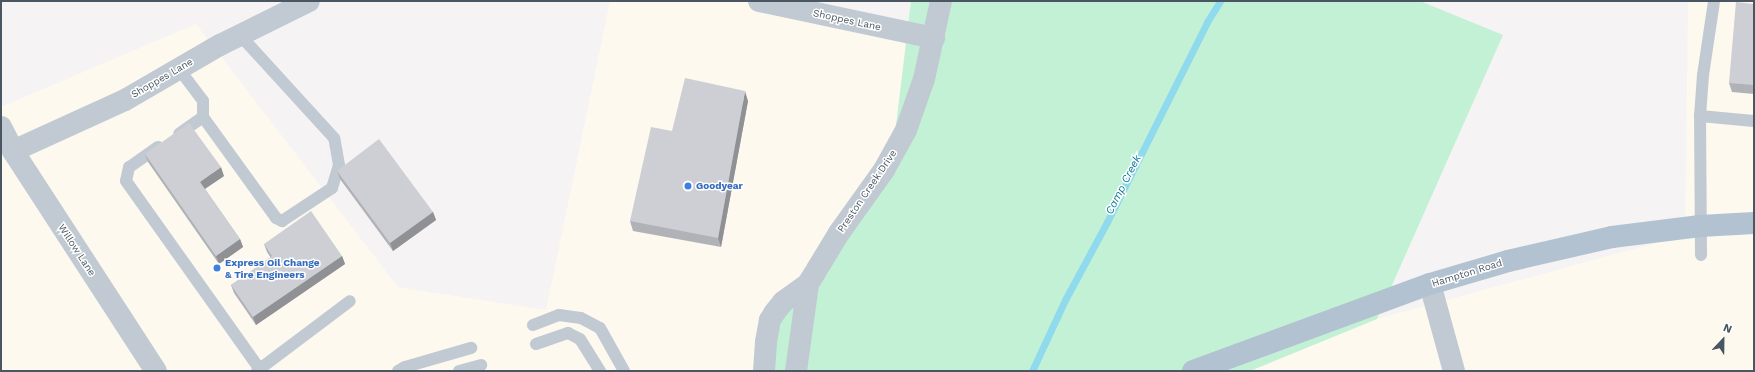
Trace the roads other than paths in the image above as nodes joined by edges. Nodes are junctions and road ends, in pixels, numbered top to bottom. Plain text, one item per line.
1 (309, 1) edge
2 (759, 1) edge
3 (941, 1) edge
4 (1714, 1) edge
5 (240, 35) junction
6 (934, 38) junction
7 (179, 69) junction
8 (1700, 116) junction
9 (203, 117) junction
10 (1754, 121) edge
11 (1, 127) edge
12 (13, 151) junction
13 (1754, 223) edge
14 (1700, 226) junction
15 (1701, 255) dead end
16 (808, 284) junction
17 (1430, 284) junction
18 (350, 301) dead end
19 (533, 325) dead end
20 (536, 344) dead end
21 (471, 348) dead end
22 (481, 365) dead end
23 (259, 370) edge
24 (156, 371) edge
25 (398, 371) edge
26 (459, 371) edge
27 (600, 371) edge
28 (624, 371) edge
29 (764, 371) edge
30 (796, 371) edge
31 (1193, 371) edge
32 (1454, 371) edge

1 - 5 street, Shoppes Lane
2 - 6 street, Shoppes Lane
3 - 6 street, Preston Creek Drive
4 - 8 lane
5 - 7 street, Shoppes Lane
5 - 9 lane
6 - 16 street, Preston Creek Drive
7 - 9 lane
7 - 12 street, Shoppes Lane
8 - 10 lane
8 - 14 lane
9 - 23 lane
11 - 12 street, Willow Lane
12 - 24 street, Willow Lane
13 - 14 main road, Hampton Road
14 - 15 lane
14 - 17 main road, Hampton Road
16 - 29 street, Preston Creek Drive
16 - 30 street, Preston Creek Drive
17 - 31 main road, Hampton Road
17 - 32 street
18 - 23 lane
19 - 28 lane
20 - 27 lane
21 - 25 lane
22 - 26 lane

